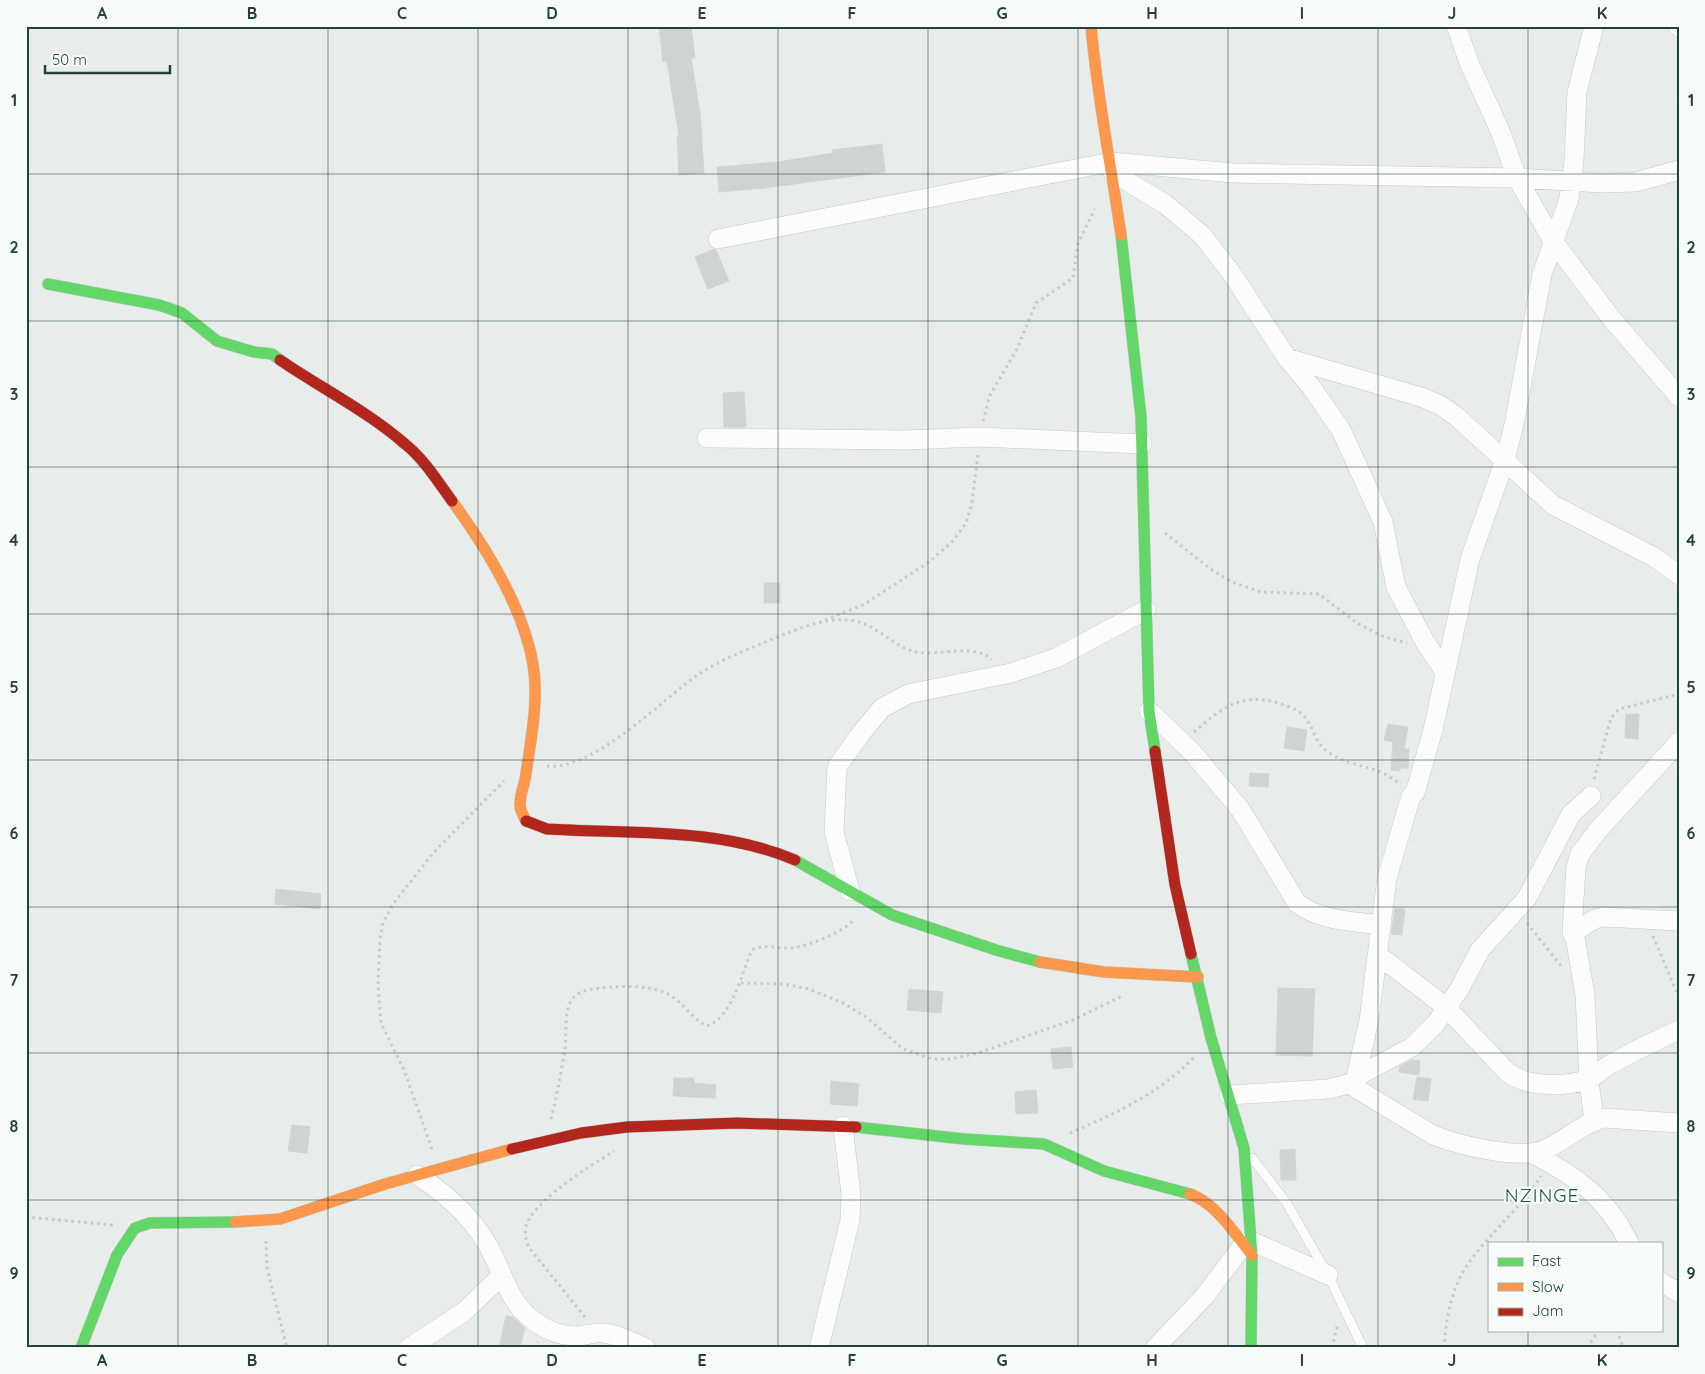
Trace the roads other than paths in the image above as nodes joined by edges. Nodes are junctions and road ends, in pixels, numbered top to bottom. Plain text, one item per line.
1 (1091, 26) edge
2 (1456, 26) edge
3 (1594, 26) edge
4 (1112, 167) junction
5 (1679, 170) edge
6 (1517, 178) junction
7 (1571, 181) junction
8 (718, 239) dead end
9 (1552, 241) junction
10 (48, 284) dead end
11 (1287, 358) junction
12 (1679, 397) edge
13 (707, 438) dead end
14 (1142, 444) junction
15 (1505, 460) junction
16 (1679, 575) edge
17 (1146, 610) junction
18 (1445, 672) junction
19 (1149, 711) junction
20 (1679, 742) edge
21 (1591, 796) road end
22 (854, 893) junction
23 (1679, 921) edge
24 (1380, 925) junction
25 (1572, 933) junction
26 (1378, 954) junction
27 (1198, 977) junction
28 (1446, 1007) junction
29 (1679, 1030) edge
30 (1589, 1080) junction
31 (1353, 1081) junction
32 (1229, 1095) junction
33 (1594, 1122) junction
34 (1679, 1123) edge
35 (843, 1126) junction
36 (1244, 1148) junction
37 (1541, 1158) junction
38 (417, 1175) junction
39 (1628, 1242) edge
40 (1249, 1247) junction
41 (502, 1275) junction
42 (1328, 1275) junction
43 (1662, 1283) edge
44 (1679, 1293) edge
45 (81, 1348) edge
46 (409, 1348) edge
47 (646, 1348) edge
48 (819, 1348) edge
49 (1155, 1348) edge
50 (1251, 1348) edge
51 (1363, 1348) edge

1 - 4 street
2 - 6 street
3 - 7 street
4 - 6 street
4 - 8 street
4 - 11 street
4 - 14 street
5 - 7 street
6 - 7 street
6 - 9 street
7 - 9 street
9 - 12 street
9 - 15 street
10 - 22 street
11 - 15 street
11 - 18 street
13 - 14 street
14 - 17 street
15 - 16 street
15 - 18 street
17 - 19 street
17 - 22 street
18 - 24 street
19 - 24 street
19 - 27 street
20 - 25 street
21 - 28 street
22 - 27 street
23 - 25 street
24 - 26 street
25 - 30 street
26 - 28 street
26 - 31 street
27 - 32 street
28 - 30 street
28 - 31 street
29 - 30 street
30 - 33 street
31 - 32 street
31 - 37 street
32 - 36 street
33 - 34 street
33 - 37 street
35 - 38 street
35 - 40 street
35 - 48 street
36 - 40 street
36 - 42 lane
37 - 39 street
38 - 41 street
38 - 45 street
40 - 42 street
40 - 49 street
40 - 50 street
41 - 46 street
41 - 47 street
42 - 51 lane
43 - 44 street

